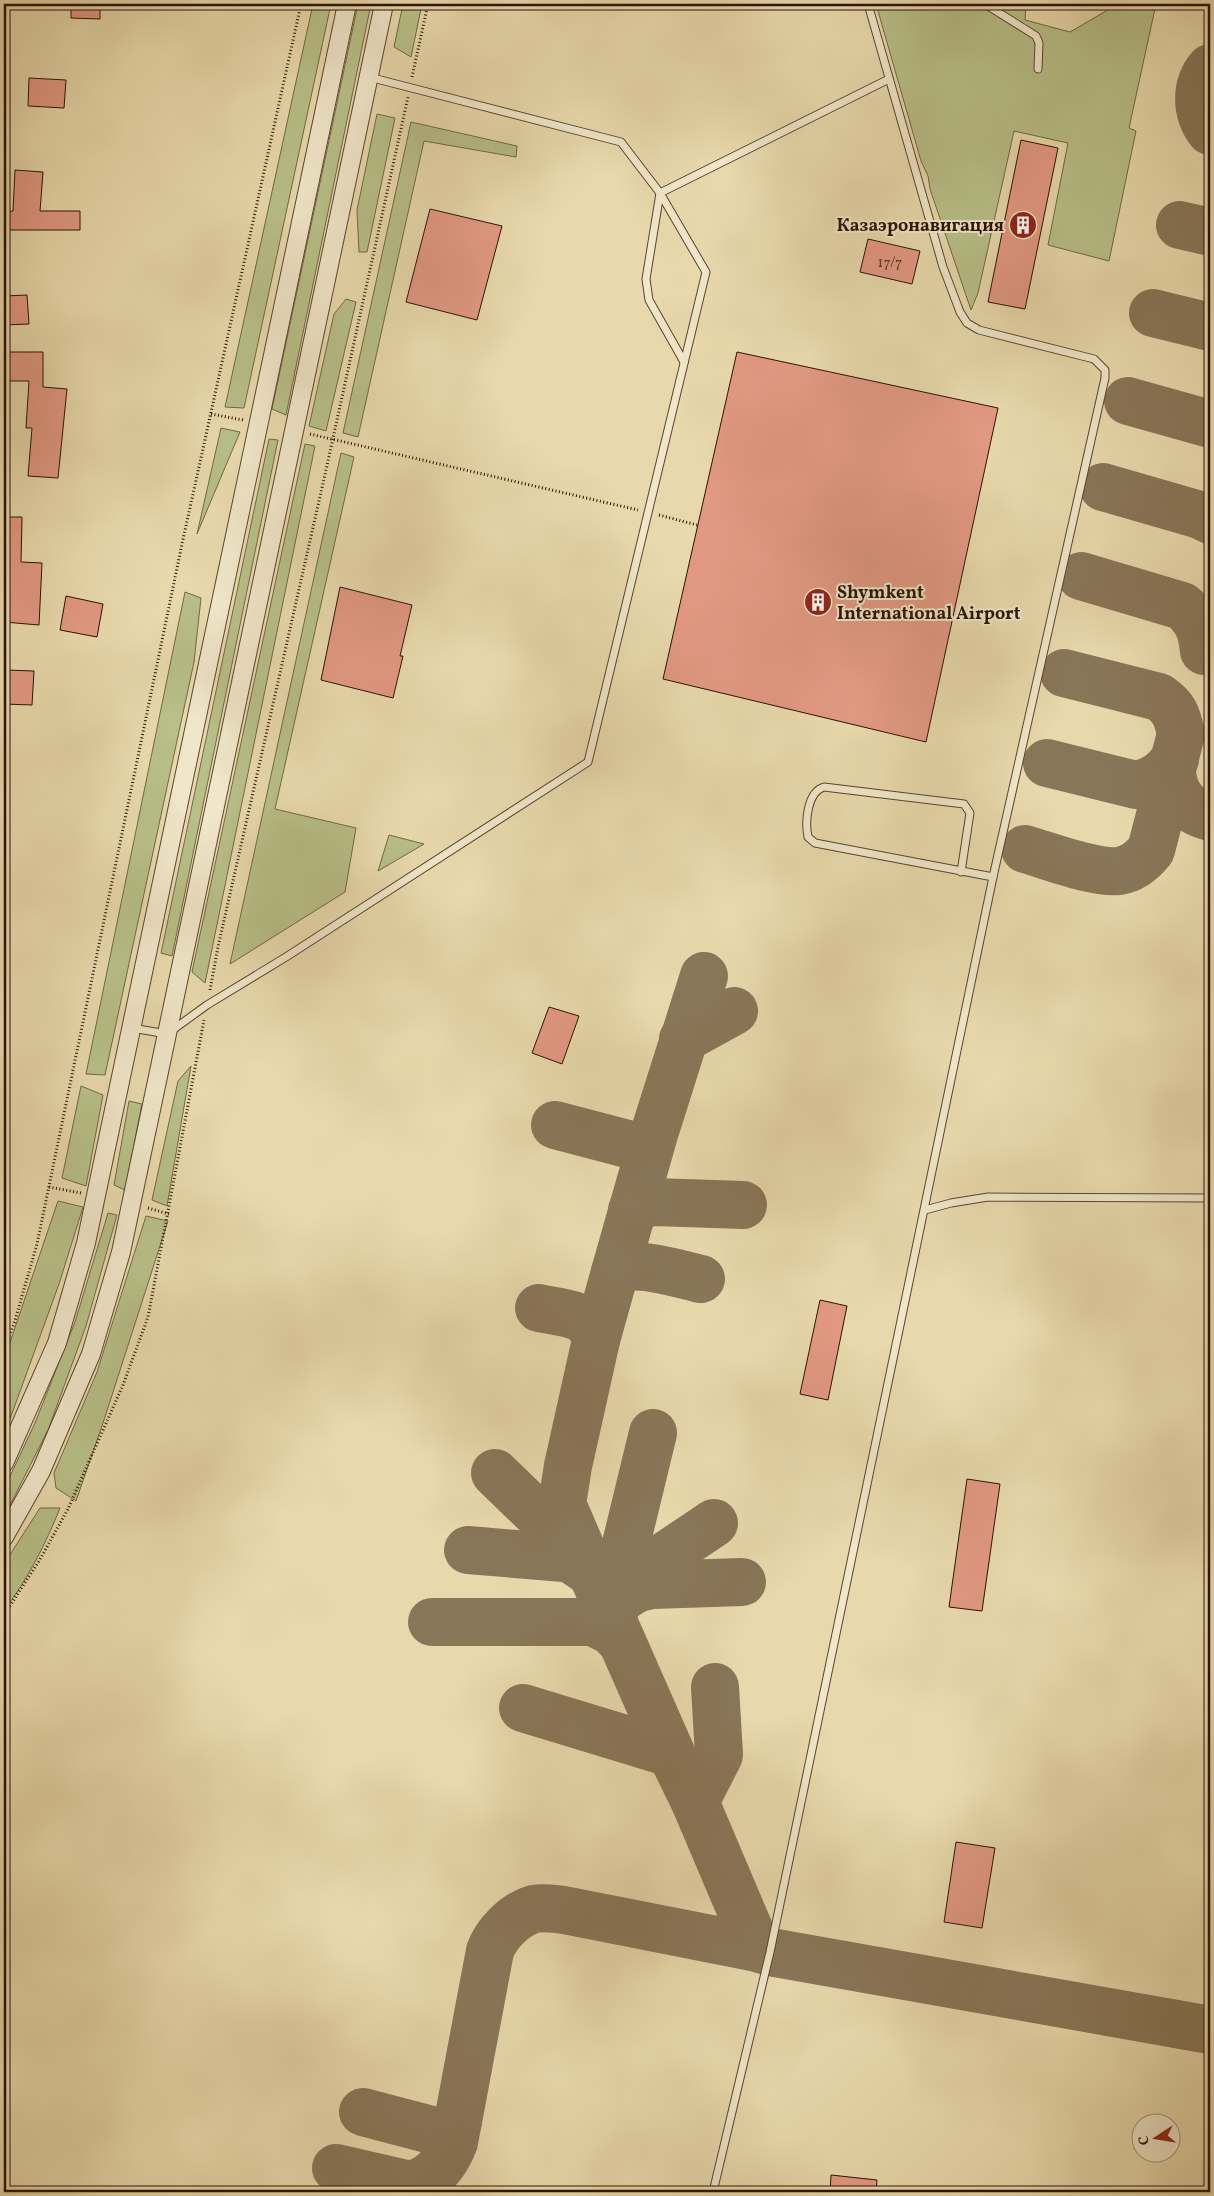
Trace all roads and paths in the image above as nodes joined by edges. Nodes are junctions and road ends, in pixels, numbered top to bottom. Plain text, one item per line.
1 (301, 4) edge
2 (347, 4) edge
3 (384, 4) edge
4 (428, 4) edge
5 (868, 4) edge
6 (985, 4) edge
7 (1038, 69) dead end
8 (368, 77) junction
9 (889, 79) junction
10 (410, 86) junction
11 (660, 194) junction
12 (684, 362) junction
13 (332, 440) junction
14 (648, 512) junction
15 (697, 525) dead end
16 (961, 872) junction
17 (993, 877) junction
18 (207, 1005) junction
19 (132, 1028) junction
20 (167, 1034) junction
21 (1210, 1198) edge
22 (925, 1210) junction
23 (4, 1349) edge
24 (4, 1463) edge
25 (4, 1537) edge
26 (4, 1615) edge
27 (713, 2192) edge

1 - 23 path
2 - 19 street
3 - 8 street
4 - 10 path
5 - 9 lane
6 - 7 lane
8 - 10 lane
8 - 20 street
9 - 11 lane
9 - 17 lane
10 - 11 lane
10 - 13 path
11 - 12 lane
11 - 12 lane
12 - 14 lane
13 - 14 path
13 - 18 path
14 - 15 path
14 - 18 lane
16 - 16 lane
16 - 17 lane
17 - 22 lane
18 - 20 lane
18 - 26 path
19 - 20 lane
19 - 24 street
20 - 25 street
21 - 22 lane
22 - 27 lane

